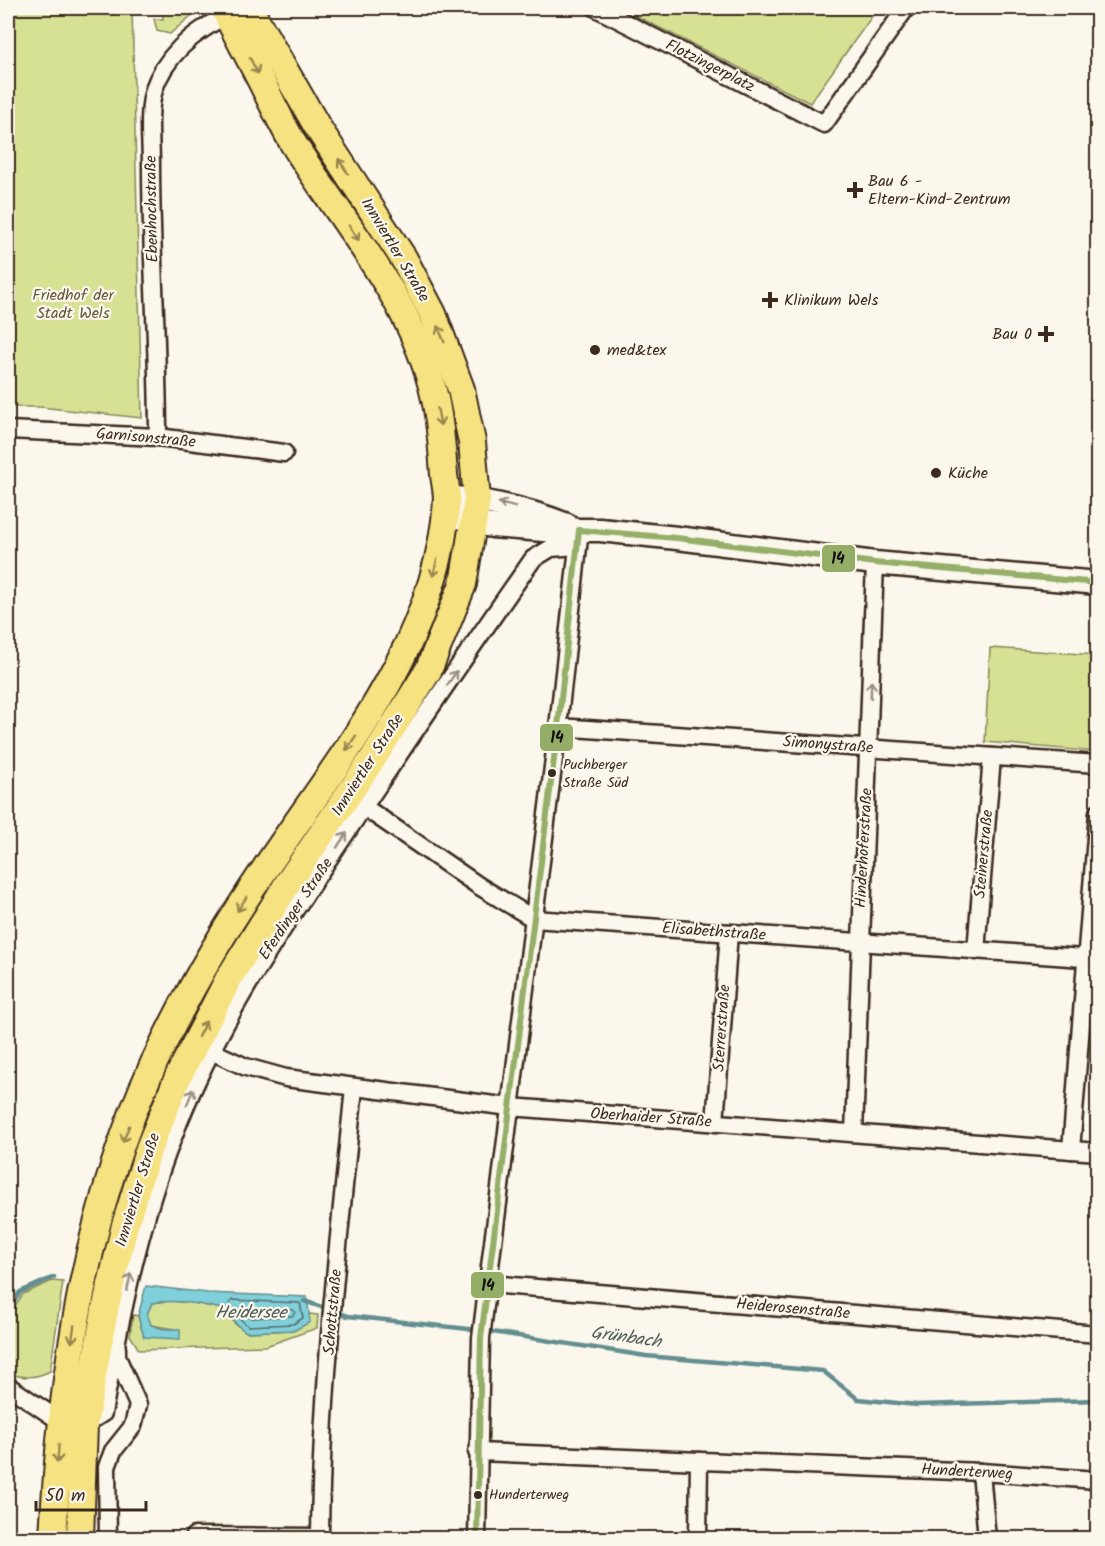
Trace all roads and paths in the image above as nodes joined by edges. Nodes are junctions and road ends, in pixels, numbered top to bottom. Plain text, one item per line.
1 (596, 8) edge
2 (906, 8) edge
3 (235, 9) edge
4 (8, 430) edge
5 (158, 437) junction
6 (284, 453) dead end
7 (446, 504) junction
8 (475, 512) junction
9 (578, 538) junction
10 (875, 563) junction
11 (1098, 583) edge
12 (558, 727) junction
13 (869, 748) junction
14 (992, 757) junction
15 (1098, 764) edge
16 (364, 807) junction
17 (1098, 812) edge
18 (534, 919) junction
19 (729, 933) junction
20 (860, 942) junction
21 (976, 951) junction
22 (1092, 959) edge
23 (211, 1051) junction
24 (354, 1088) junction
25 (510, 1107) junction
26 (715, 1123) junction
27 (855, 1133) junction
28 (1071, 1150) junction
29 (1098, 1152) edge
30 (489, 1284) junction
31 (1098, 1334) edge
32 (117, 1339) junction
33 (8, 1386) edge
34 (72, 1423) junction
35 (477, 1452) junction
36 (699, 1461) junction
37 (981, 1472) junction
38 (1098, 1480) edge
39 (194, 1536) dead end
40 (320, 1538) edge
41 (53, 1539) edge
42 (80, 1539) edge
43 (108, 1539) edge
44 (477, 1539) edge
45 (698, 1539) edge
46 (987, 1539) edge

1 - 2 street, Flotzingerplatz
3 - 5 street, Ebenhochstraße
3 -> 7 main road, Innviertler Straße
8 -> 3 main road, Innviertler Straße
4 - 5 street, Garnisonstraße
5 - 6 street, Garnisonstraße
7 - 8 main road
7 -> 34 main road, Innviertler Straße
8 - 9 main road
34 -> 8 main road, Innviertler Straße
9 - 10 main road
9 - 12 street
16 -> 9 street, Eferdinger Straße
10 - 11 main road
13 -> 10 street, Hinderhoferstraße
12 - 13 street, Simonystraße
12 - 18 street
13 - 14 street, Simonystraße
13 - 20 street, Hinderhoferstraße
14 - 15 street, Simonystraße
14 - 21 street, Steinerstraße
16 - 18 street, Elisabethstraße
23 -> 16 street, Eferdinger Straße
17 - 22 street
18 - 19 street, Elisabethstraße
18 - 25 street
19 - 20 street, Elisabethstraße
19 - 26 street, Sterrerstraße
20 - 21 street, Elisabethstraße
20 - 27 street, Hinderhoferstraße
21 - 22 street, Elisabethstraße
22 - 28 street
23 - 24 street, Oberhaider Straße
32 -> 23 street, Eferdinger Straße
24 - 25 street, Oberhaider Straße
24 - 40 street, Schottstraße
25 - 26 street, Oberhaider Straße
25 - 30 street
26 - 27 street, Oberhaider Straße
27 - 28 street, Oberhaider Straße
28 - 29 street, Oberhaider Straße
30 - 31 street, Heiderosenstraße
30 - 35 street
32 - 34 street, Eferdinger Straße
32 - 43 street
33 - 34 street
34 -> 41 main road, Innviertler Straße
34 - 42 main road, Innviertler Straße
35 - 36 street, Hunderterweg
35 - 44 street
36 - 37 street, Hunderterweg
36 - 45 street
37 - 38 street, Hunderterweg
37 - 46 street
39 - 40 street, Schottstraße

